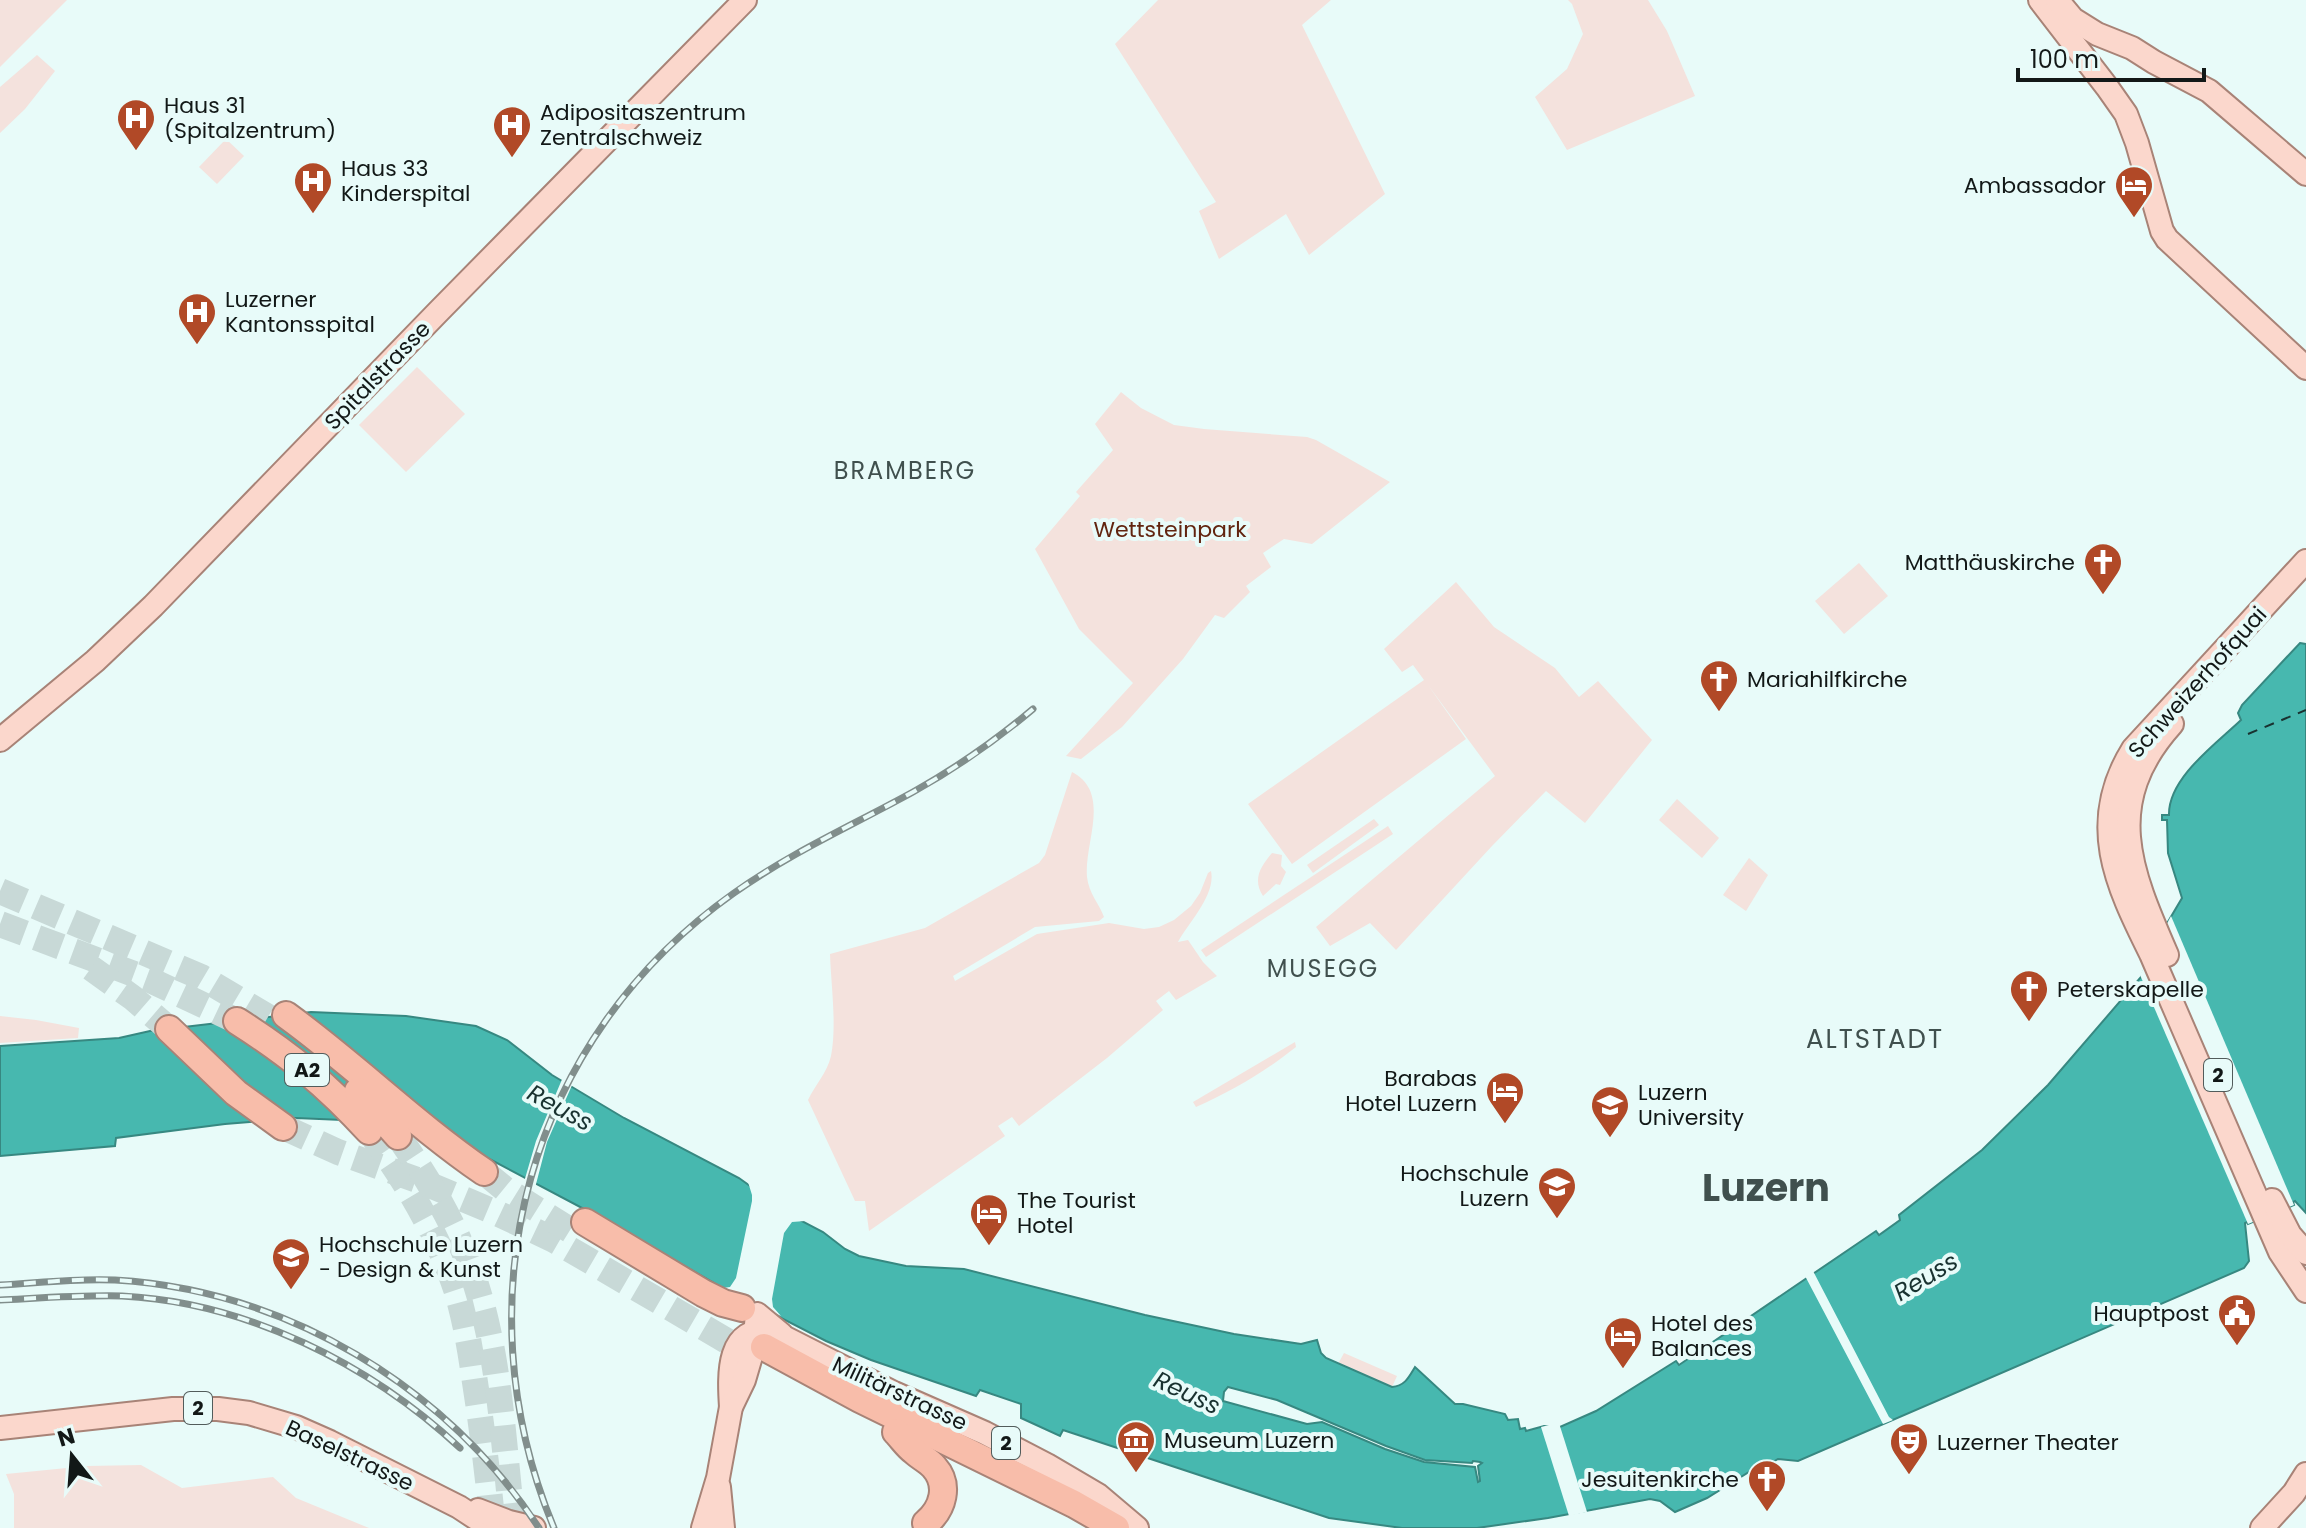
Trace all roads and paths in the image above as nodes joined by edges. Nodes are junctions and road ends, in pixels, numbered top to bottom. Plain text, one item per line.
1 (745, 0) edge
2 (2040, 0) edge
3 (2057, 0) edge
4 (2306, 174) edge
5 (2306, 368) edge
6 (2306, 561) edge
7 (2306, 580) edge
8 (0, 740) edge
9 (2136, 905) junction
10 (237, 1021) tunnel mouth
11 (169, 1029) tunnel mouth
12 (283, 1127) tunnel mouth
13 (369, 1131) tunnel mouth
14 (398, 1136) tunnel mouth
15 (484, 1172) tunnel mouth
16 (2271, 1215) junction
17 (585, 1222) tunnel mouth
18 (2306, 1253) edge
19 (2306, 1291) edge
20 (757, 1337) junction
21 (0, 1428) edge
22 (896, 1432) junction
23 (2306, 1474) edge
24 (718, 1478) junction
25 (2300, 1489) edge
26 (459, 1507) junction
27 (919, 1525) edge
28 (491, 1528) edge
29 (534, 1528) edge
30 (703, 1528) edge
31 (723, 1528) edge
32 (1081, 1528) edge
33 (1116, 1528) edge
34 (1137, 1528) edge
35 (2262, 1528) edge

1 - 8 main road, Spitalstrasse
2 - 5 main road
3 - 4 main road
6 - 9 main road, Schweizerhofquai / 2
7 - 9 main road, 2
9 - 16 main road, 2
10 - 13 highway, A2
11 - 12 highway
14 - 15 highway, A2
16 - 18 main road, 2
16 - 19 main road, 2
17 - 20 highway
20 - 22 highway
20 - 24 main road
20 - 33 highway
20 - 34 main road, Militärstrasse / 2
21 - 26 main road, Baselstrasse / 2
22 - 27 highway
22 - 32 highway
23 - 25 main road
24 - 30 main road
24 - 31 main road
25 - 35 main road
26 - 28 main road, Baselstrasse / 2
26 - 29 main road, Baselstrasse / 2

